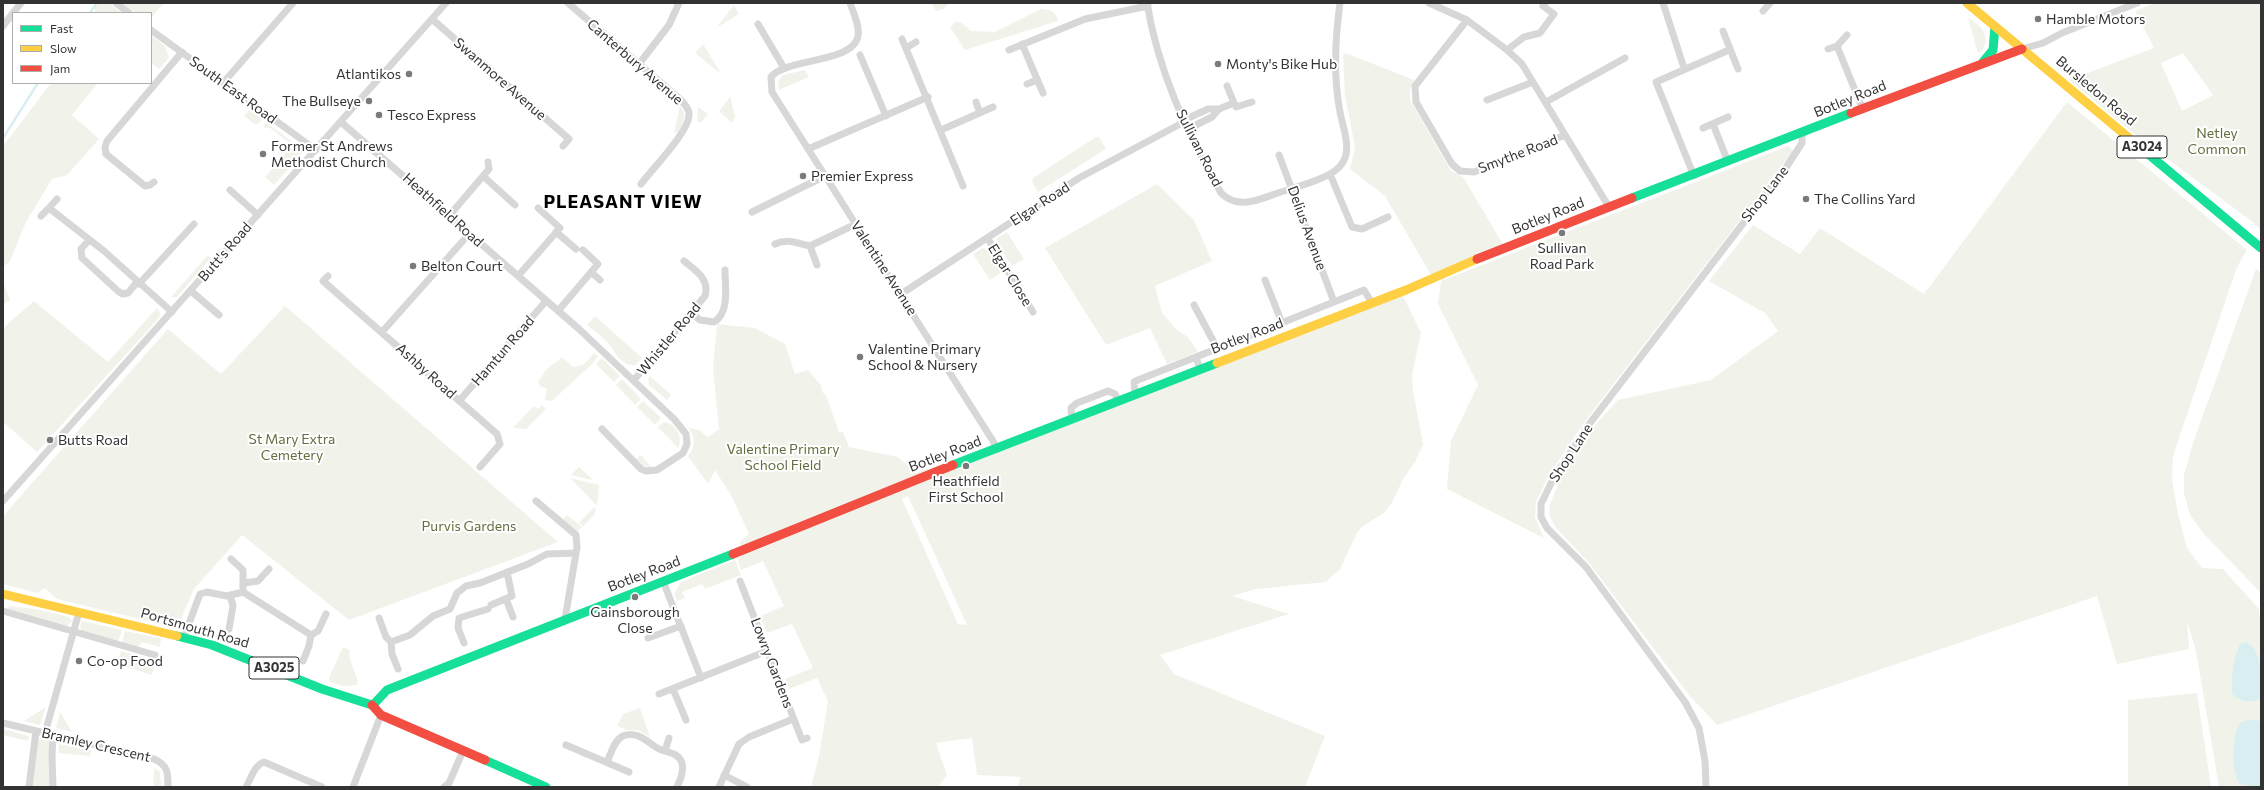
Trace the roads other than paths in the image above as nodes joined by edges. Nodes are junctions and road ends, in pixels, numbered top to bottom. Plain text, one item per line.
1 (21, 3) edge
2 (116, 3) edge
3 (293, 3) edge
4 (446, 3) edge
5 (568, 3) edge
6 (679, 3) edge
7 (850, 3) edge
8 (1340, 3) edge
9 (1429, 3) edge
10 (1545, 3) edge
11 (1663, 3) edge
12 (1770, 3) edge
13 (1967, 3) edge
14 (2137, 3) edge
15 (1147, 5) edge
16 (1763, 11) dead end
17 (14, 12) edge
18 (128, 12) edge
19 (12, 14) edge
20 (432, 19) junction
21 (1466, 20) junction
22 (758, 24) dead end
23 (3, 26) edge
24 (1995, 27) junction
25 (152, 31) edge
26 (1723, 31) dead end
27 (1847, 35) dead end
28 (902, 39) dead end
29 (916, 42) dead end
30 (1022, 44) junction
31 (1837, 46) junction
32 (906, 48) junction
33 (2022, 49) junction
34 (1009, 50) dead end
35 (1507, 50) junction
36 (1729, 50) junction
37 (1828, 50) dead end
38 (182, 52) junction
39 (860, 55) dead end
40 (1625, 58) dead end
41 (1982, 63) junction
42 (639, 64) junction
43 (784, 68) junction
44 (1684, 68) junction
45 (1738, 69) dead end
46 (1037, 80) junction
47 (1533, 82) junction
48 (223, 83) junction
49 (1027, 84) dead end
50 (1227, 86) dead end
51 (1043, 92) dead end
52 (928, 97) junction
53 (1487, 100) dead end
54 (976, 102) dead end
55 (1252, 102) dead end
56 (1546, 102) junction
57 (1234, 103) junction
58 (993, 107) dead end
59 (1218, 109) junction
60 (1863, 110) junction
61 (980, 113) junction
62 (886, 116) junction
63 (1728, 118) dead end
64 (1184, 121) junction
65 (341, 122) junction
66 (1713, 124) junction
67 (1703, 128) dead end
68 (941, 130) junction
69 (1188, 130) junction
70 (1802, 134) junction
71 (1566, 135) junction
72 (563, 146) dead end
73 (808, 149) junction
74 (316, 150) junction
75 (1279, 155) dead end
76 (488, 162) dead end
77 (1728, 162) junction
78 (1330, 174) junction
79 (483, 176) junction
80 (825, 176) junction
81 (1694, 176) junction
82 (154, 182) dead end
83 (641, 184) dead end
84 (963, 186) dead end
85 (1292, 188) junction
86 (230, 190) dead end
87 (57, 198) dead end
88 (515, 205) dead end
89 (1609, 207) junction
90 (49, 208) junction
91 (538, 208) dead end
92 (752, 212) dead end
93 (258, 215) junction
94 (41, 216) dead end
95 (450, 216) junction
96 (1388, 217) dead end
97 (194, 224) dead end
98 (856, 224) junction
99 (558, 230) junction
100 (469, 234) junction
101 (988, 239) junction
102 (89, 240) junction
103 (775, 244) dead end
104 (810, 246) junction
105 (2261, 248) edge
106 (684, 261) dead end
107 (817, 265) dead end
108 (725, 270) dead end
109 (591, 272) junction
110 (518, 276) junction
111 (600, 280) dead end
112 (1265, 280) dead end
113 (323, 281) dead end
114 (138, 283) junction
115 (191, 291) junction
116 (901, 294) junction
117 (546, 301) junction
118 (1334, 302) junction
119 (1372, 303) junction
120 (1194, 305) dead end
121 (558, 311) junction
122 (172, 312) junction
123 (1033, 312) dead end
124 (1310, 312) junction
125 (691, 313) junction
126 (219, 315) dead end
127 (1282, 323) junction
128 (1315, 325) junction
129 (382, 332) junction
130 (1218, 348) junction
131 (1196, 357) junction
132 (1200, 369) junction
133 (634, 380) junction
134 (1135, 394) junction
135 (459, 401) junction
136 (602, 430) dead end
137 (998, 449) junction
138 (480, 467) dead end
139 (3, 501) edge
140 (536, 501) dead end
141 (576, 553) junction
142 (231, 559) dead end
143 (269, 570) dead end
144 (507, 572) junction
145 (244, 580) junction
146 (663, 582) junction
147 (740, 582) dead end
148 (243, 592) junction
149 (3, 594) edge
150 (230, 595) junction
151 (506, 599) junction
152 (450, 609) junction
153 (3, 611) edge
154 (79, 612) junction
155 (326, 614) dead end
156 (513, 617) dead end
157 (379, 618) dead end
158 (459, 618) junction
159 (565, 619) junction
160 (681, 626) junction
161 (229, 629) dead end
162 (73, 632) junction
163 (314, 633) junction
164 (184, 637) junction
165 (648, 638) dead end
166 (389, 640) junction
167 (464, 643) dead end
168 (767, 651) junction
169 (155, 655) dead end
170 (303, 661) dead end
171 (398, 669) dead end
172 (701, 678) junction
173 (674, 689) junction
174 (659, 694) dead end
175 (373, 705) junction
176 (381, 715) junction
177 (794, 719) junction
178 (686, 720) dead end
179 (3, 723) edge
180 (36, 731) junction
181 (45, 733) junction
182 (53, 735) junction
183 (669, 738) dead end
184 (807, 738) dead end
185 (566, 745) dead end
186 (463, 751) junction
187 (665, 751) junction
188 (607, 762) junction
189 (629, 772) dead end
190 (724, 775) junction
191 (29, 787) edge
192 (53, 787) edge
193 (168, 787) edge
194 (246, 787) edge
195 (322, 787) edge
196 (352, 787) edge
197 (444, 787) edge
198 (546, 787) edge
199 (677, 787) edge
200 (719, 787) edge
201 (746, 787) edge
202 (1706, 787) edge

1 - 17 street
2 - 18 street
3 - 48 street
4 - 20 street, Butt's Road
5 - 42 street, Canterbury Avenue
6 - 42 street
7 - 43 street
8 - 78 street, Sullivan Road
9 - 21 street
10 - 35 street
11 - 44 street
12 - 16 street
13 - 24 main road, Bursledon Road / A3024
14 - 33 street, Botley Road
15 - 30 street
15 - 64 street, Sullivan Road
19 - 23 street
20 - 65 street, Butt's Road
20 - 72 street, Swanmore Avenue
21 - 35 street
21 - 71 street, Smythe Road
22 - 43 street
24 - 33 main road, Bursledon Road / A3024
24 - 41 main road
25 - 38 street, South East Road
26 - 36 street
27 - 31 street
28 - 32 street
29 - 32 street
30 - 34 street
30 - 46 street
31 - 37 street
31 - 60 street
32 - 52 street
33 - 41 main road, Botley Road
33 - 105 main road, Bursledon Road / A3024
35 - 47 street
36 - 44 street
36 - 45 street
38 - 48 street, South East Road
38 - 82 street
39 - 62 street
40 - 56 street
41 - 60 main road, Botley Road
42 - 83 street, Canterbury Avenue
43 - 73 street, Valentine Avenue
44 - 81 street
46 - 49 street
46 - 51 street
47 - 53 street
47 - 56 street
48 - 74 street, South East Road
50 - 57 street
52 - 62 street
52 - 68 street
54 - 61 street
55 - 57 street
56 - 71 street
57 - 59 street
58 - 61 street
59 - 64 street, Elgar Road
59 - 69 street
60 - 70 main road, Botley Road
61 - 68 street
62 - 73 street
63 - 66 street
64 - 69 street, Sullivan Road
64 - 101 street, Elgar Road
65 - 74 street, Butt's Road
65 - 95 street, Heathfield Road
66 - 67 street
66 - 77 street
68 - 84 street
69 - 85 street, Sullivan Road
70 - 77 main road, Botley Road
70 - 202 street, Shop Lane
71 - 89 street
73 - 80 street, Valentine Avenue
74 - 93 street, Butt's Road
75 - 85 street, Delius Avenue
76 - 79 street
77 - 81 main road, Botley Road
78 - 85 street, Sullivan Road
78 - 96 street
79 - 88 street
79 - 95 street
80 - 92 street
80 - 98 street, Valentine Avenue
81 - 89 main road, Botley Road
85 - 118 street, Delius Avenue
86 - 93 street
87 - 90 street
89 - 119 main road, Botley Road
90 - 94 street
90 - 102 street
91 - 99 street
93 - 115 street, Butt's Road
95 - 100 street, Heathfield Road
97 - 114 street
98 - 104 street
98 - 116 street, Valentine Avenue
99 - 109 street
99 - 110 street
100 - 110 street, Heathfield Road
100 - 129 street
101 - 116 street, Elgar Road
101 - 123 street, Elgar Close
102 - 114 street
102 - 114 street
103 - 104 street
104 - 107 street
106 - 125 street, Whistler Road
108 - 125 street
109 - 111 street
109 - 121 street
110 - 117 street, Heathfield Road
112 - 127 street
113 - 129 street, Ashby Road
114 - 122 street
115 - 122 street, Butt's Road
115 - 126 street
116 - 137 street, Valentine Avenue
117 - 121 street, Heathfield Road
117 - 135 street, Hamtun Road
118 - 119 street
118 - 124 street
119 - 128 main road, Botley Road
120 - 130 street
121 - 133 street, Heathfield Road
122 - 139 street, Butt's Road
124 - 127 street
124 - 128 street
125 - 133 street, Whistler Road
127 - 130 street
128 - 132 main road, Botley Road
129 - 135 street, Ashby Road
130 - 131 street
131 - 132 street
131 - 134 street
132 - 134 main road, Botley Road
133 - 136 street, Heathfield Road
134 - 137 main road, Botley Road
135 - 138 street, Ashby Road
137 - 146 main road, Botley Road
140 - 141 street
141 - 144 street
141 - 159 street
142 - 145 street
143 - 145 street
144 - 151 street
144 - 152 street
145 - 148 street
146 - 159 main road, Botley Road
146 - 160 street
147 - 168 street, Lowry Gardens
148 - 150 street
148 - 163 street
149 - 154 main road, Portsmouth Road / A3025
150 - 161 street
150 - 164 street
151 - 156 street
151 - 158 street
152 - 158 street
152 - 166 street
153 - 162 street
154 - 162 street
154 - 164 main road, Portsmouth Road / A3025
155 - 163 street
157 - 166 street
158 - 167 street
159 - 175 main road, Botley Road
160 - 165 street
160 - 172 street
162 - 169 street
162 - 181 street
163 - 170 street
164 - 175 main road, Portsmouth Road / A3025
166 - 171 street
168 - 172 street
168 - 177 street, Lowry Gardens
172 - 173 street
173 - 174 street
173 - 178 street
175 - 176 main road
176 - 186 main road
176 - 196 street
177 - 184 street, Lowry Gardens
177 - 190 street
179 - 180 street, Bramley Crescent
180 - 181 street, Bramley Crescent
180 - 191 street
181 - 182 street, Bramley Crescent
182 - 192 street
182 - 193 street, Bramley Crescent
183 - 187 street
185 - 188 street
186 - 197 street
186 - 198 main road
187 - 188 street
187 - 199 street
188 - 189 street
190 - 200 street
190 - 201 street
194 - 195 street

